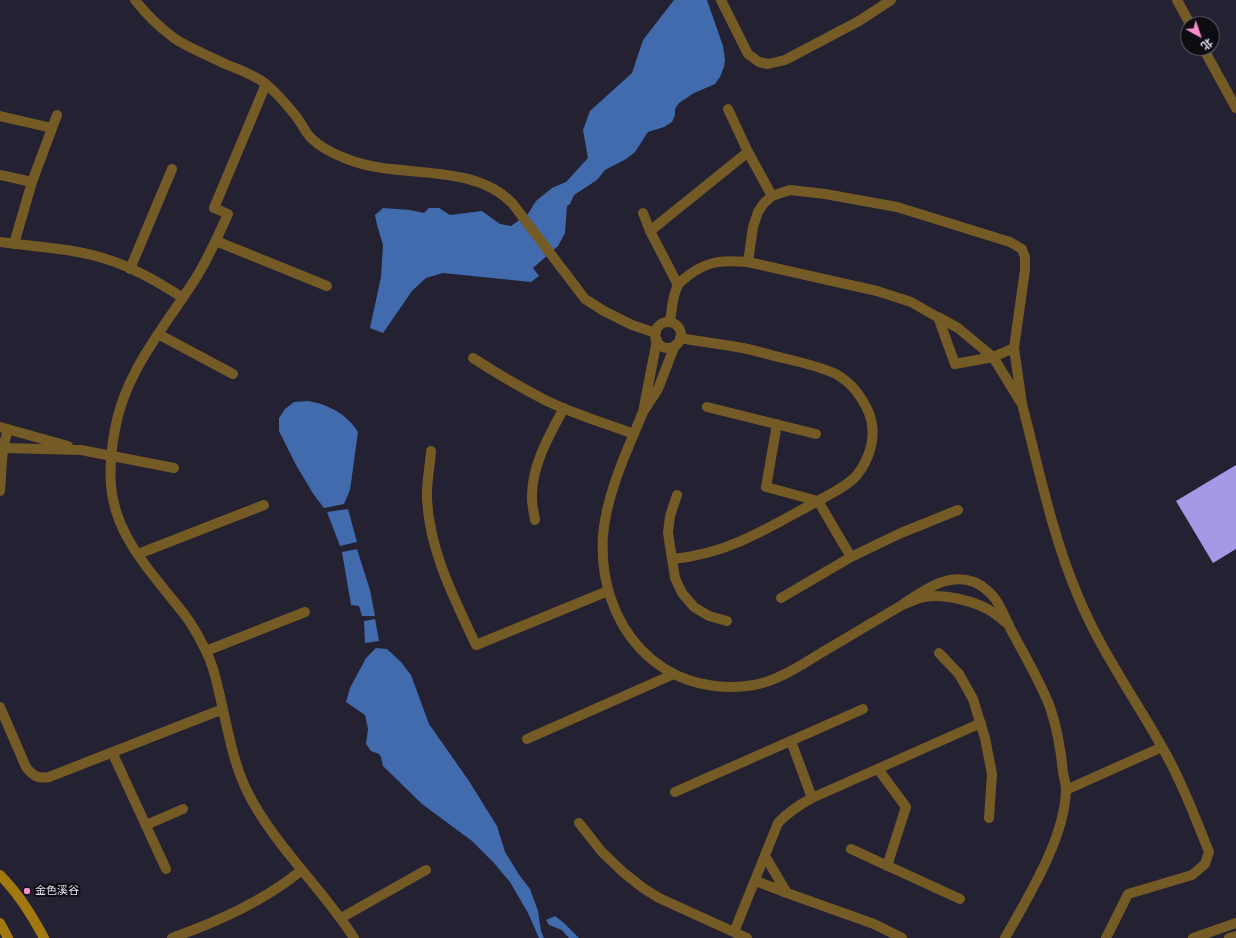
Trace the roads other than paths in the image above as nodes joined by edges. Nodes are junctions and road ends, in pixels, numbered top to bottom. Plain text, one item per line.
1 (135, 0) edge
2 (721, 0) edge
3 (891, 0) edge
4 (1177, 0) edge
5 (1186, 16) edge
6 (1207, 56) edge
7 (266, 84) junction
8 (1236, 108) edge
9 (728, 109) dead end
10 (57, 115) dead end
11 (0, 116) edge
12 (52, 128) junction
13 (748, 152) junction
14 (172, 168) dead end
15 (0, 175) edge
16 (32, 182) junction
17 (772, 196) junction
18 (643, 214) dead end
19 (650, 231) junction
20 (216, 241) junction
21 (0, 242) edge
22 (14, 244) junction
23 (748, 262) junction
24 (130, 269) junction
25 (678, 285) junction
26 (327, 286) dead end
27 (183, 298) junction
28 (939, 318) junction
29 (670, 322) junction
30 (158, 334) junction
31 (656, 336) junction
32 (678, 342) junction
33 (1014, 348) junction
34 (993, 357) junction
35 (473, 358) dead end
36 (233, 374) dead end
37 (1022, 404) junction
38 (707, 407) dead end
39 (564, 408) junction
40 (643, 412) junction
41 (777, 424) junction
42 (4, 428) edge
43 (634, 434) junction
44 (816, 434) dead end
45 (3, 448) junction
46 (81, 450) junction
47 (431, 451) dead end
48 (112, 456) junction
49 (174, 468) dead end
50 (0, 491) edge
51 (677, 495) dead end
52 (818, 501) junction
53 (264, 505) dead end
54 (958, 510) dead end
55 (535, 520) dead end
56 (138, 554) junction
57 (851, 557) junction
58 (672, 559) junction
59 (608, 591) junction
60 (781, 598) dead end
61 (902, 605) junction
62 (305, 612) dead end
63 (727, 621) dead end
64 (1009, 625) junction
65 (206, 651) junction
66 (939, 653) dead end
67 (674, 674) junction
68 (0, 707) edge
69 (223, 709) junction
70 (863, 709) dead end
71 (981, 723) junction
72 (527, 739) dead end
73 (791, 741) junction
74 (1162, 747) junction
75 (112, 752) junction
76 (878, 769) junction
77 (1066, 790) junction
78 (675, 792) dead end
79 (812, 798) junction
80 (183, 809) dead end
81 (989, 818) dead end
82 (579, 823) dead end
83 (146, 825) junction
84 (851, 849) dead end
85 (765, 856) junction
86 (888, 866) junction
87 (166, 869) dead end
88 (302, 870) junction
89 (426, 870) dead end
90 (0, 875) edge
91 (756, 881) junction
92 (786, 893) junction
93 (960, 900) dead end
94 (341, 918) junction
95 (0, 923) edge
96 (1236, 923) edge
97 (734, 932) junction
98 (1236, 936) edge
99 (8, 938) edge
100 (44, 938) edge
101 (172, 938) edge
102 (354, 938) edge
103 (747, 938) edge
104 (902, 938) edge
105 (1005, 938) edge
106 (1106, 938) edge
107 (1193, 938) edge
108 (1229, 938) edge

1 - 7 street
2 - 3 street
4 - 5 street
6 - 8 street
7 - 20 street
7 - 31 street
9 - 13 street
10 - 12 street
11 - 12 street
12 - 16 street
13 - 17 street
13 - 19 street
14 - 24 street
15 - 16 street
16 - 22 street
17 - 23 street
17 - 33 street
18 - 19 street
19 - 25 street
20 - 26 street
20 - 27 street
21 - 22 street
22 - 24 street
23 - 25 street
23 - 28 street
24 - 27 street
25 - 29 street
27 - 30 street
28 - 34 street
28 - 34 street
29 - 31 street
29 - 32 street
30 - 36 street
30 - 48 street
31 - 32 street
31 - 40 street
32 - 40 street
32 - 52 street
33 - 34 street
33 - 37 street
34 - 37 street
35 - 39 street
37 - 74 street
38 - 41 street
39 - 43 street
39 - 55 street
40 - 43 street
41 - 44 street
41 - 52 street
42 - 45 street
42 - 46 street
43 - 59 street
45 - 46 street
45 - 50 street
46 - 48 street
47 - 59 street
48 - 49 street
48 - 56 street
51 - 58 street
52 - 57 street
52 - 58 street
53 - 56 street
54 - 57 street
56 - 65 street
57 - 60 street
58 - 63 street
59 - 67 street
61 - 64 street
61 - 64 street
61 - 67 street
62 - 65 street
64 - 77 street
65 - 69 street
66 - 71 street
67 - 72 street
68 - 75 street
69 - 75 street
69 - 88 street
70 - 73 street
71 - 76 street
71 - 81 street
73 - 78 street
73 - 79 street
74 - 77 street
74 - 106 street
75 - 83 street
76 - 79 street
76 - 86 street
77 - 105 street
79 - 85 street
80 - 83 street
82 - 97 street
83 - 87 street
84 - 86 street
85 - 91 street
85 - 92 street
86 - 93 street
88 - 94 street
88 - 101 street
89 - 94 street
90 - 100 main road
91 - 92 street
91 - 97 street
92 - 104 street
94 - 102 street
95 - 99 main road
96 - 107 street
97 - 103 street
98 - 108 street

